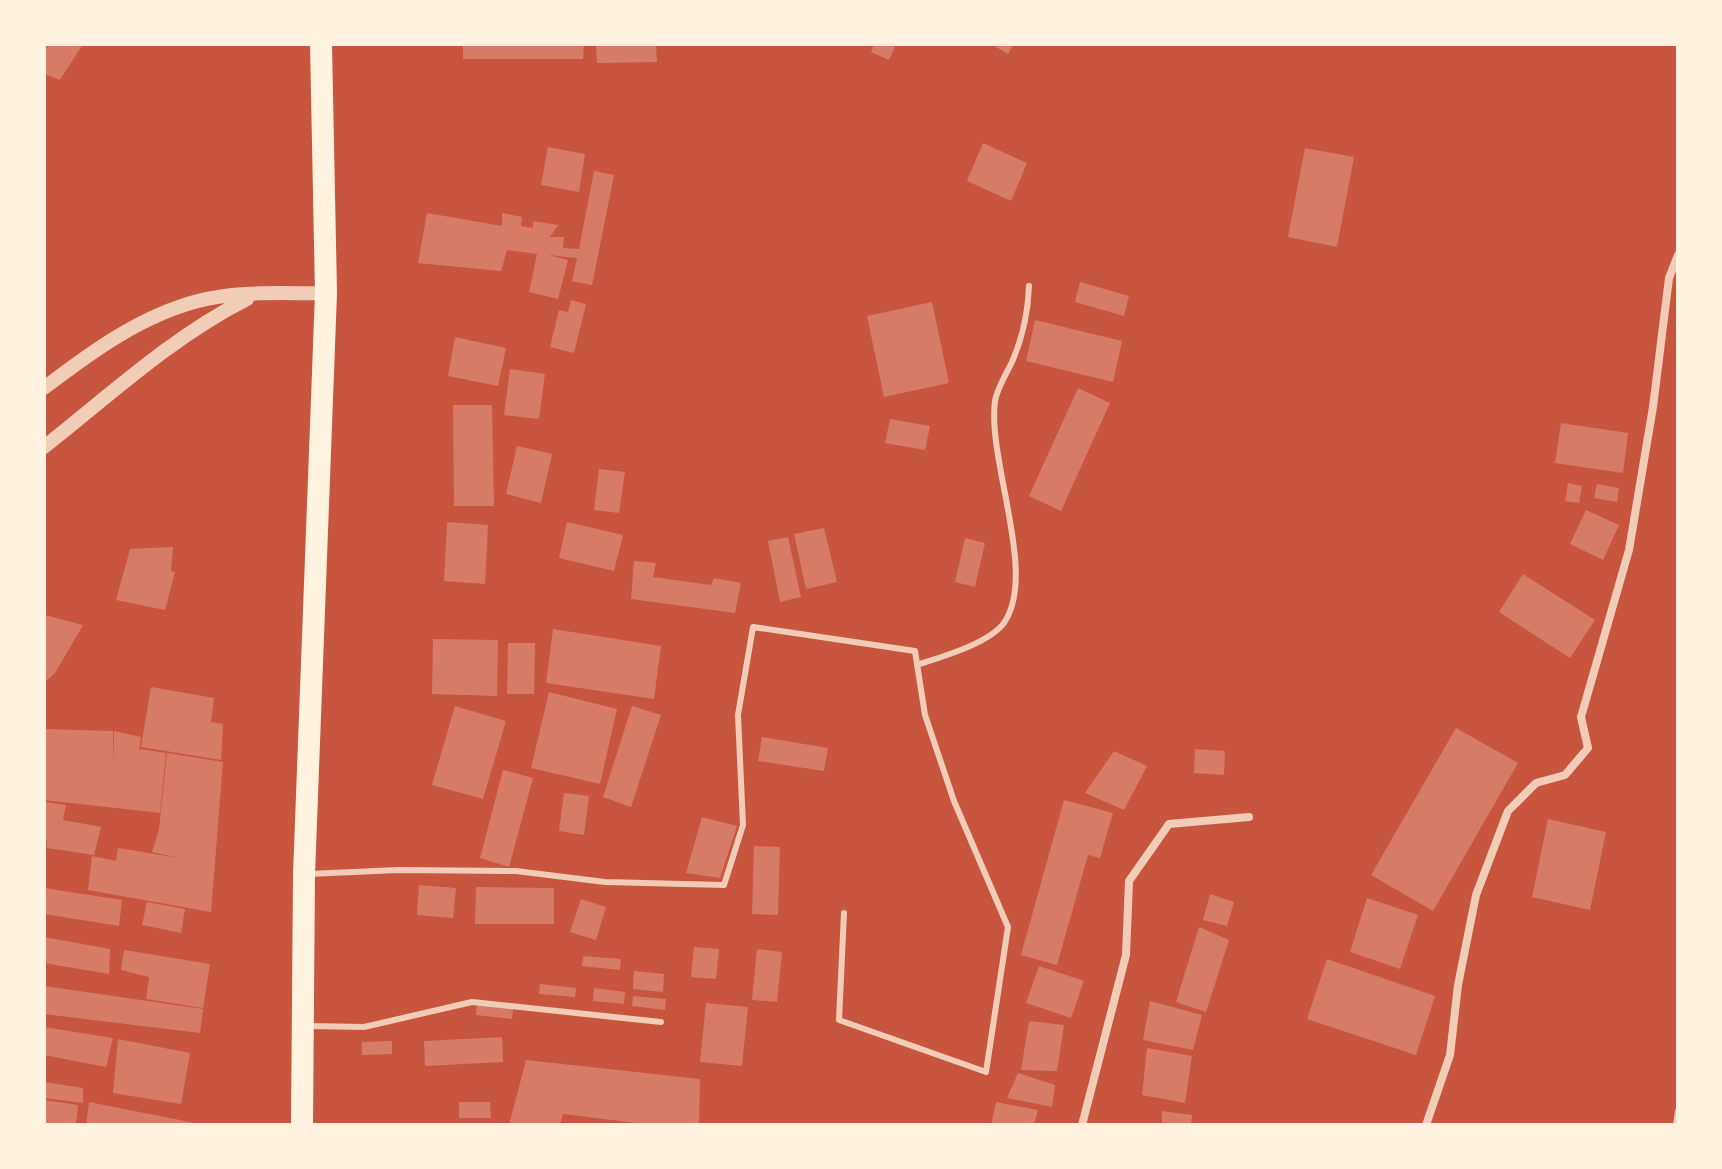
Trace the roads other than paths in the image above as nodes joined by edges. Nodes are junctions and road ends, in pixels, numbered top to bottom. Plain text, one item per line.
1 (321, 44) edge
2 (1678, 255) edge
3 (1029, 286) dead end
4 (326, 293) junction
5 (255, 295) junction
6 (44, 388) edge
7 (44, 447) edge
8 (917, 665) junction
9 (1249, 817) dead end
10 (304, 875) junction
11 (844, 913) dead end
12 (661, 1022) dead end
13 (305, 1026) junction
14 (1678, 1111) edge
15 (302, 1125) edge
16 (1082, 1125) edge
17 (1426, 1125) edge
18 (1676, 1125) edge

1 - 4 highway
2 - 17 street
3 - 8 lane
4 - 5 street
4 - 10 highway
5 - 6 street
5 - 7 street
8 - 10 lane
8 - 11 lane
9 - 16 street
10 - 13 highway
12 - 13 lane
13 - 15 highway
14 - 18 lane

